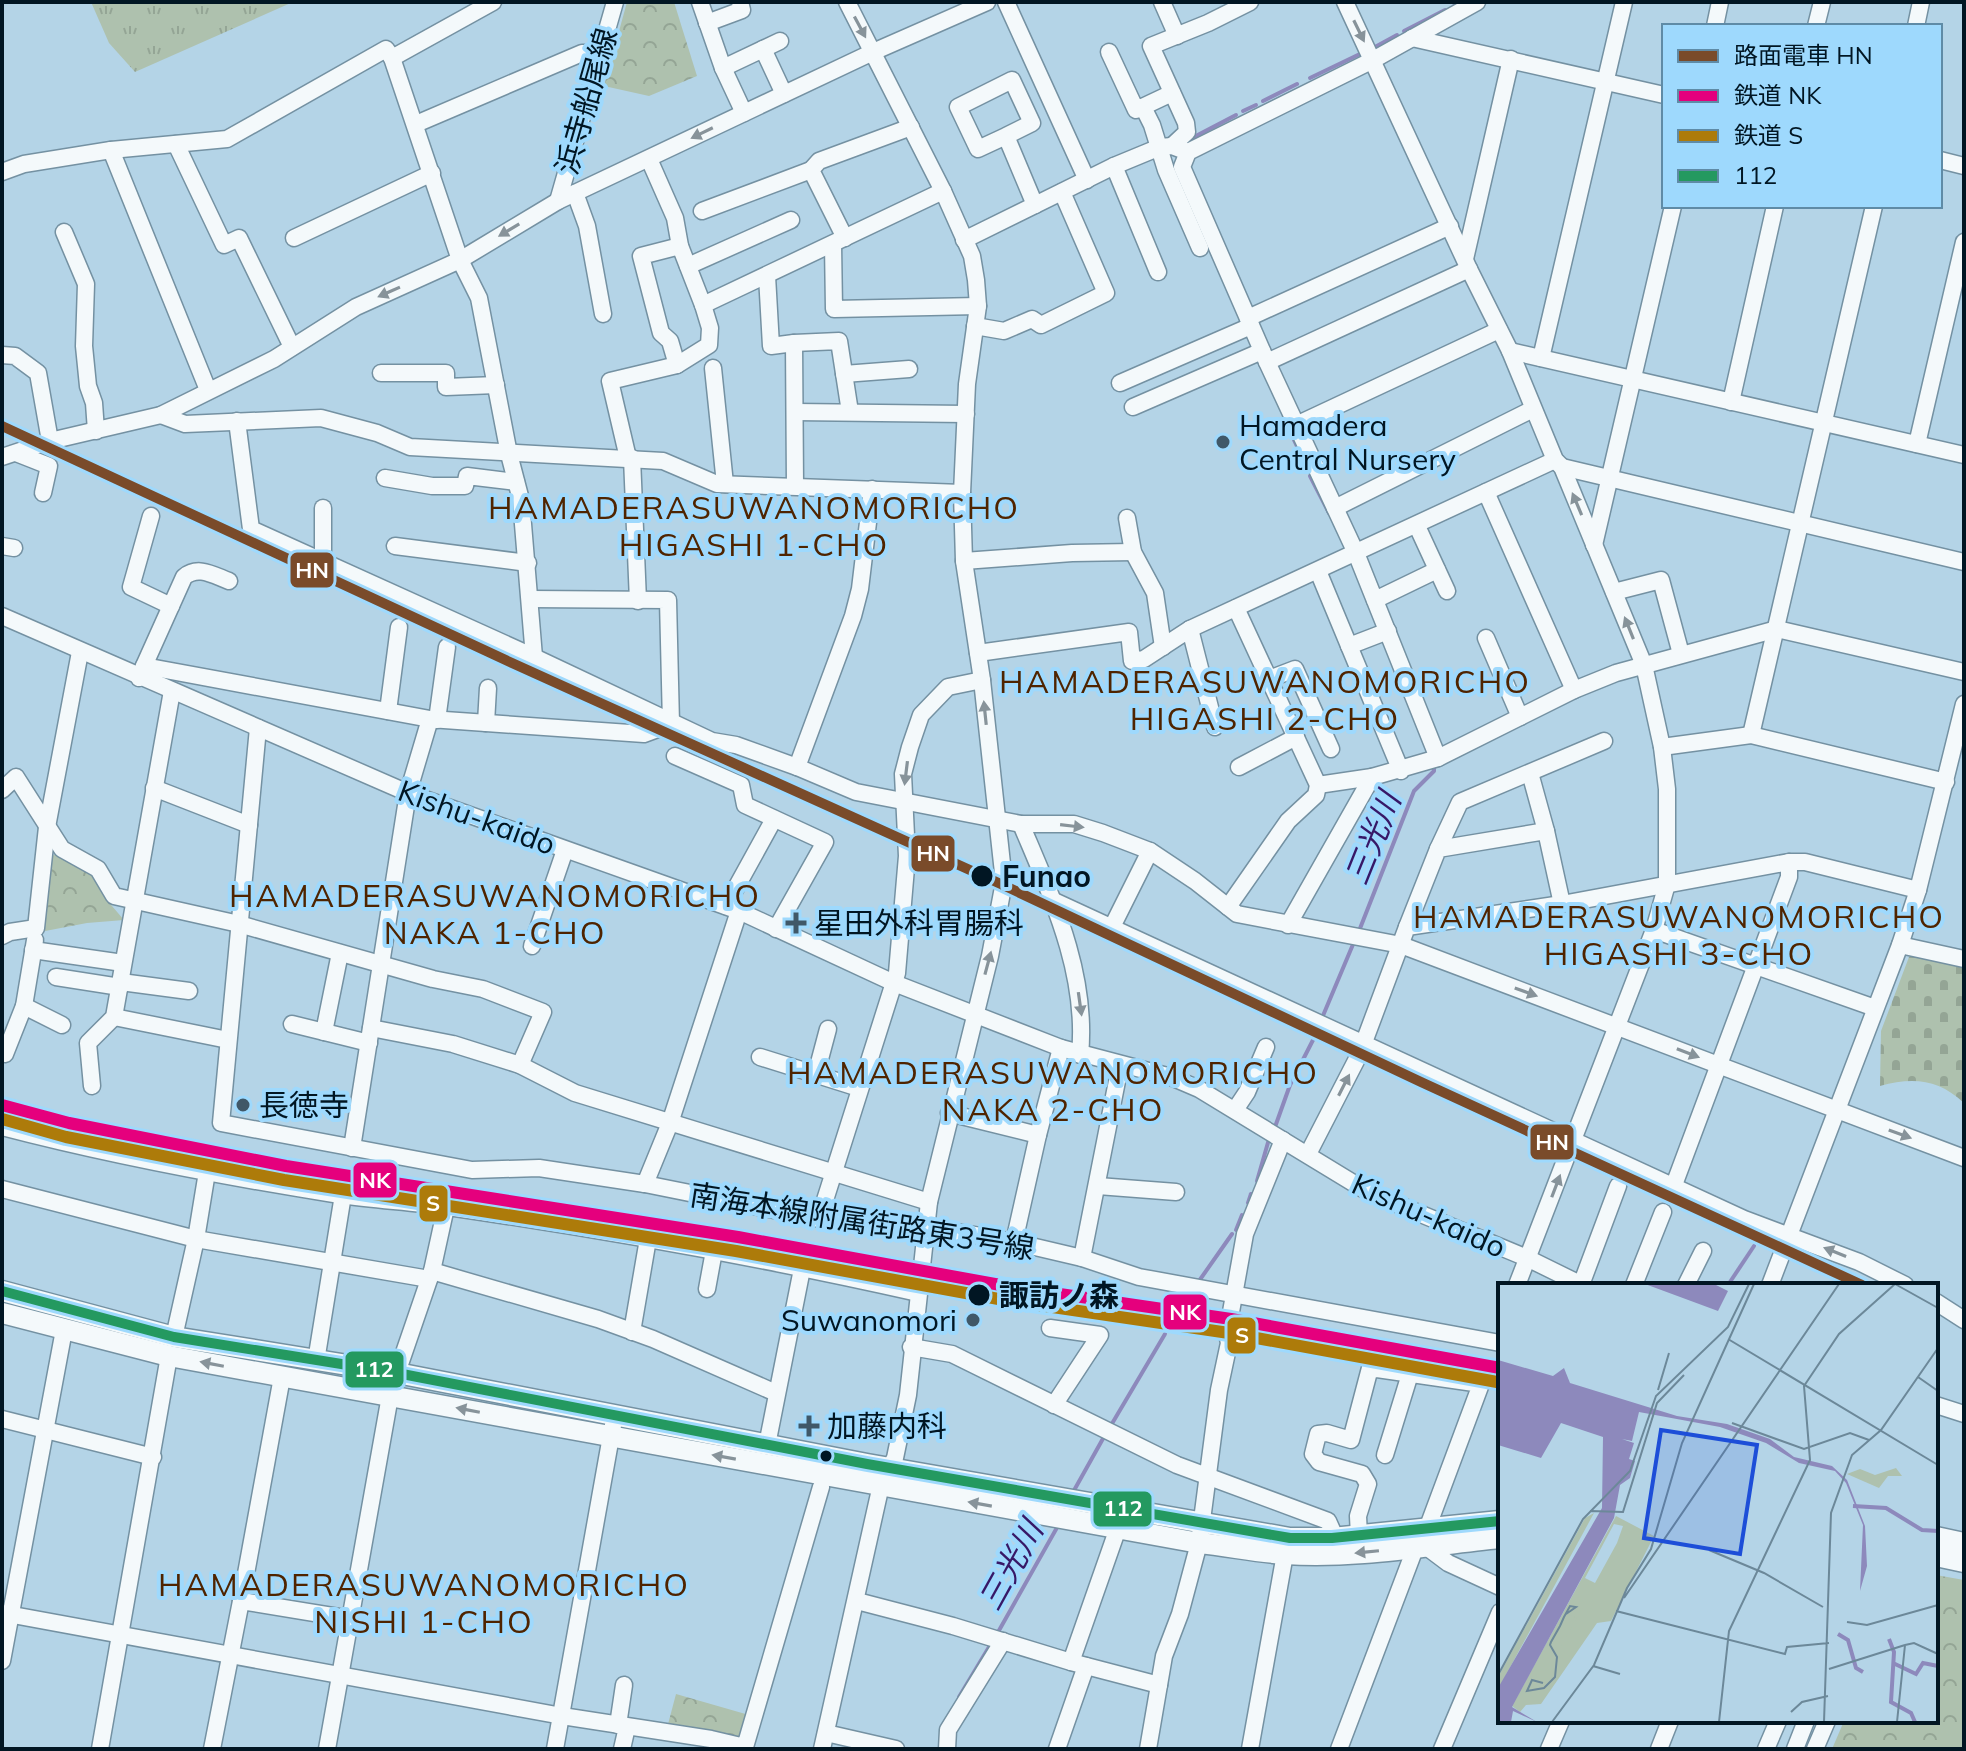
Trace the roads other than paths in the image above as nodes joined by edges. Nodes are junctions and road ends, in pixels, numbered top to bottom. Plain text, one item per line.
1 (493, 2) edge
2 (615, 2) edge
3 (700, 2) edge
4 (740, 2) edge
5 (847, 2) edge
6 (987, 2) edge
7 (1006, 2) edge
8 (1162, 2) edge
9 (1249, 2) edge
10 (1345, 2) edge
11 (1477, 2) edge
12 (1624, 2) edge
13 (1720, 2) edge
14 (1822, 2) edge
15 (1921, 2) edge
16 (1448, 9) edge
17 (707, 23) junction
18 (1715, 24) edge
19 (1816, 24) edge
20 (1916, 24) edge
21 (1177, 36) junction
22 (1412, 38) junction
23 (780, 41) dead end
24 (763, 49) junction
25 (873, 52) junction
26 (1109, 52) dead end
27 (600, 53) junction
28 (392, 58) junction
29 (1511, 59) junction
30 (1373, 60) junction
31 (723, 68) junction
32 (1605, 81) junction
33 (1172, 93) junction
34 (784, 94) junction
35 (1662, 95) edge
36 (1143, 107) junction
37 (744, 113) junction
38 (416, 124) junction
39 (911, 127) junction
40 (1006, 136) junction
41 (176, 144) junction
42 (1173, 148) junction
43 (111, 150) junction
44 (649, 159) junction
45 (1942, 160) edge
46 (1114, 166) junction
47 (1964, 166) edge
48 (811, 170) junction
49 (2, 172) edge
50 (432, 173) junction
51 (1087, 180) junction
52 (943, 191) junction
53 (1062, 192) junction
54 (575, 193) junction
55 (558, 201) junction
56 (1035, 205) junction
57 (1673, 208) edge
58 (1775, 208) edge
59 (1874, 208) edge
60 (702, 211) dead end
61 (791, 220) dead end
62 (1450, 226) junction
63 (64, 232) dead end
64 (294, 238) dead end
65 (964, 240) junction
66 (839, 241) junction
67 (1964, 242) edge
68 (680, 246) junction
69 (1200, 248) dead end
70 (460, 260) junction
71 (1467, 264) junction
72 (688, 266) junction
73 (1158, 272) dead end
74 (767, 276) junction
75 (1960, 276) edge
76 (703, 305) junction
77 (978, 306) junction
78 (603, 314) dead end
79 (1250, 322) junction
80 (975, 326) junction
81 (1499, 330) junction
82 (794, 343) junction
83 (292, 347) junction
84 (1510, 351) junction
85 (2, 355) edge
86 (1264, 356) junction
87 (1541, 358) junction
88 (677, 365) junction
89 (713, 368) dead end
90 (909, 369) dead end
91 (381, 373) dead end
92 (844, 374) junction
93 (1633, 379) junction
94 (1120, 383) dead end
95 (496, 385) junction
96 (208, 390) junction
97 (1731, 402) junction
98 (1133, 407) dead end
99 (1533, 409) junction
100 (795, 412) junction
101 (850, 412) junction
102 (966, 414) junction
103 (161, 415) junction
104 (237, 421) junction
105 (1825, 423) junction
106 (1296, 425) junction
107 (96, 431) junction
108 (50, 441) junction
109 (1917, 444) junction
110 (509, 454) junction
111 (9, 455) edge
112 (1964, 455) edge
113 (630, 458) junction
114 (1558, 464) junction
115 (385, 478) dead end
116 (1611, 478) junction
117 (516, 482) junction
118 (725, 484) junction
119 (795, 486) junction
120 (872, 489) junction
121 (1486, 492) junction
122 (43, 493) dead end
123 (962, 493) junction
124 (323, 508) dead end
125 (1335, 508) junction
126 (151, 516) dead end
127 (1127, 518) dead end
128 (1802, 524) junction
129 (1417, 526) junction
130 (1594, 545) junction
131 (395, 546) dead end
132 (1133, 552) junction
133 (1352, 555) junction
134 (323, 561) junction
135 (964, 561) junction
136 (1964, 562) edge
137 (528, 563) junction
138 (1437, 570) junction
139 (1318, 571) junction
140 (229, 581) dead end
141 (1447, 591) dead end
142 (1614, 592) junction
143 (531, 599) junction
144 (1375, 600) junction
145 (638, 601) junction
146 (171, 606) junction
147 (1236, 608) junction
148 (2, 616) edge
149 (399, 627) dead end
150 (1190, 629) junction
151 (1777, 629) junction
152 (1383, 632) junction
153 (1486, 638) dead end
154 (1349, 646) junction
155 (447, 647) dead end
156 (1163, 647) junction
157 (80, 652) junction
158 (978, 653) junction
159 (1681, 654) junction
160 (534, 657) junction
161 (1644, 665) junction
162 (141, 672) junction
163 (1964, 672) edge
164 (1269, 679) junction
165 (982, 680) junction
166 (488, 688) dead end
167 (1574, 690) junction
168 (172, 691) junction
169 (1964, 704) edge
170 (388, 711) junction
171 (1520, 717) junction
172 (433, 719) junction
173 (486, 723) junction
174 (671, 724) junction
175 (1215, 727) dead end
176 (258, 728) junction
177 (1751, 735) junction
178 (1296, 737) junction
179 (1604, 741) dead end
180 (1662, 747) junction
181 (1331, 749) dead end
182 (675, 756) dead end
183 (1433, 760) junction
184 (797, 767) junction
185 (1239, 767) dead end
186 (1401, 771) junction
187 (1530, 773) junction
188 (1372, 777) junction
189 (1946, 782) junction
190 (1318, 785) junction
191 (154, 788) junction
192 (2, 790) edge
193 (408, 793) junction
194 (905, 802) junction
195 (774, 819) junction
196 (995, 819) junction
197 (1021, 824) junction
198 (249, 825) junction
199 (47, 827) junction
200 (1546, 831) junction
201 (1438, 849) junction
202 (565, 850) junction
203 (1150, 851) junction
204 (1789, 862) junction
205 (1667, 884) junction
206 (1918, 890) junction
207 (134, 900) junction
208 (1054, 901) junction
209 (1562, 904) junction
210 (1228, 907) junction
211 (732, 909) junction
212 (239, 924) junction
213 (1288, 925) junction
214 (1112, 927) junction
215 (1407, 927) junction
216 (776, 929) junction
217 (1654, 930) junction
218 (2, 936) edge
219 (1401, 945) junction
220 (1900, 945) junction
221 (532, 946) dead end
222 (340, 953) junction
223 (1964, 959) edge
224 (123, 963) junction
225 (382, 965) junction
226 (1757, 965) junction
227 (56, 977) dead end
228 (894, 983) junction
229 (120, 984) junction
230 (189, 991) dead end
231 (24, 1006) junction
232 (1875, 1008) junction
233 (974, 1014) junction
234 (114, 1017) junction
235 (292, 1024) dead end
236 (62, 1025) dead end
237 (1615, 1025) junction
238 (828, 1029) dead end
239 (324, 1032) junction
240 (370, 1036) junction
241 (228, 1040) junction
242 (1364, 1042) junction
243 (1266, 1047) dead end
244 (1061, 1048) junction
245 (2, 1052) edge
246 (1080, 1055) junction
247 (760, 1057) dead end
248 (520, 1065) junction
249 (1719, 1065) junction
250 (1120, 1066) junction
251 (816, 1074) junction
252 (92, 1086) dead end
253 (859, 1088) junction
254 (1235, 1110) junction
255 (1835, 1111) junction
256 (949, 1113) junction
257 (670, 1123) junction
258 (2, 1127) edge
259 (1038, 1135) junction
260 (1277, 1136) junction
261 (1575, 1140) junction
262 (352, 1148) junction
263 (1308, 1154) junction
264 (1964, 1158) edge
265 (207, 1172) junction
266 (833, 1172) junction
267 (645, 1184) junction
268 (1674, 1185) junction
269 (1098, 1186) junction
270 (1618, 1186) dead end
271 (2, 1189) edge
272 (1176, 1192) dead end
273 (343, 1195) junction
274 (929, 1202) junction
275 (446, 1207) junction
276 (1663, 1212) dead end
277 (819, 1219) junction
278 (926, 1228) junction
279 (1789, 1237) junction
280 (196, 1239) junction
281 (648, 1239) junction
282 (1014, 1242) junction
283 (714, 1251) junction
284 (1703, 1251) dead end
285 (1082, 1258) junction
286 (1527, 1258) junction
287 (333, 1262) junction
288 (802, 1269) junction
289 (431, 1275) junction
290 (1518, 1283) edge
291 (1577, 1283) edge
292 (1582, 1283) edge
293 (1635, 1283) edge
294 (1687, 1283) edge
295 (1771, 1283) edge
296 (1901, 1283) edge
297 (707, 1289) dead end
298 (2, 1291) edge
299 (918, 1293) junction
300 (1235, 1294) junction
301 (1938, 1303) edge
302 (2, 1313) edge
303 (1964, 1320) edge
304 (1050, 1328) dead end
305 (64, 1330) junction
306 (632, 1332) junction
307 (1498, 1340) edge
308 (172, 1347) junction
309 (911, 1347) junction
310 (316, 1361) junction
311 (397, 1373) junction
312 (1410, 1374) junction
313 (282, 1377) junction
314 (776, 1393) junction
315 (390, 1396) junction
316 (1054, 1405) junction
317 (1938, 1406) edge
318 (615, 1414) junction
319 (1964, 1414) edge
320 (2, 1419) edge
321 (45, 1431) junction
322 (612, 1437) junction
323 (767, 1445) junction
324 (1385, 1455) dead end
325 (153, 1457) junction
326 (886, 1477) junction
327 (1207, 1477) junction
328 (821, 1487) dead end
329 (1067, 1509) junction
330 (1498, 1521) edge
331 (1118, 1528) junction
332 (1201, 1532) junction
333 (1359, 1536) junction
334 (1938, 1537) edge
335 (1332, 1538) junction
336 (1498, 1538) edge
337 (1422, 1540) junction
338 (1964, 1543) edge
339 (1285, 1554) junction
340 (1938, 1556) edge
341 (1964, 1562) edge
342 (1498, 1586) edge
343 (241, 1601) junction
344 (857, 1601) junction
345 (6, 1613) edge
346 (1498, 1617) edge
347 (351, 1619) junction
348 (120, 1634) junction
349 (1002, 1641) junction
350 (229, 1654) junction
351 (2, 1661) edge
352 (1079, 1664) junction
353 (341, 1675) junction
354 (624, 1685) dead end
355 (1159, 1685) junction
356 (562, 1716) junction
357 (1560, 1723) edge
358 (1669, 1723) edge
359 (1777, 1723) edge
360 (1805, 1723) edge
361 (1826, 1723) edge
362 (622, 1726) junction
363 (824, 1741) edge
364 (710, 1744) edge
365 (748, 1748) edge
366 (100, 1749) edge
367 (212, 1749) edge
368 (327, 1749) edge
369 (555, 1749) edge
370 (622, 1749) edge
371 (896, 1749) edge
372 (947, 1749) edge
373 (1057, 1749) edge
374 (1148, 1749) edge
375 (1250, 1749) edge
376 (1339, 1749) edge
377 (1442, 1749) edge
378 (1549, 1749) edge
379 (1659, 1749) edge
380 (1766, 1749) edge
381 (1795, 1749) edge
382 (1815, 1749) edge

1 - 28 street
2 - 27 street, 浜寺船尾線
3 - 17 street
4 - 17 street
5 -> 25 street
6 - 25 street
7 - 51 street
8 - 21 street
9 - 21 street
10 -> 30 street
11 - 16 street
12 - 32 street
13 - 18 street
14 - 19 street
15 - 20 street
16 - 22 street
17 - 31 street
21 - 33 street
22 - 29 street
22 - 30 street
23 - 24 street
24 - 31 street
24 - 34 street
25 - 34 street
25 - 39 street
26 - 36 street
27 - 38 street
27 - 55 street, 浜寺船尾線
28 - 38 street
28 - 41 street
29 - 32 street
29 - 71 street
30 - 42 street
30 - 62 street
31 - 37 street
32 - 35 street
32 - 87 street
33 - 36 street
33 - 42 street
34 - 37 street
36 - 42 street
37 -> 44 street
38 - 50 street
39 - 48 street
39 - 52 street
40 - 40 street
40 - 56 street
41 - 43 street
41 - 83 street
42 - 46 street
42 - 69 street
42 - 79 street
43 - 49 street
43 - 96 street
44 - 54 street
44 - 68 street
45 - 47 street
46 - 51 street
46 - 73 street
48 - 60 street
48 - 66 street
50 - 64 street
50 - 70 street
51 - 53 street
52 - 65 street
52 - 66 street
53 - 56 street
53 - 80 street
54 - 55 street
54 - 78 street
55 -> 70 street
56 - 65 street
57 - 93 street
58 - 97 street
59 - 105 street
61 - 72 street
62 - 71 street
62 - 79 street
63 - 107 street
65 - 77 street
66 - 74 street
66 - 77 street
67 - 75 street
68 - 72 street
68 - 88 street
70 -> 83 street
70 - 95 street
71 - 81 street
71 - 86 street
72 - 76 street
74 - 76 street
74 - 82 street
75 - 109 street
76 - 88 street
77 - 80 street
79 - 86 street
79 - 94 street
80 - 102 street
81 - 84 street
81 - 106 street
82 - 92 street
82 - 100 street
83 - 96 street
84 - 87 street
84 - 99 street
85 - 108 street
86 - 98 street
86 - 106 street
87 - 93 street
88 - 113 street
89 - 118 street
90 - 92 street
91 - 95 street
92 - 101 street
93 - 97 street
93 - 116 street
95 - 110 street
96 - 103 street
97 - 105 street
99 - 114 street
99 - 125 street
100 - 101 street
100 - 119 street
101 - 102 street
102 - 123 street
103 - 104 street
103 - 107 street
104 - 110 street
104 - 134 street
105 - 109 street
105 - 128 street
106 - 125 street
107 - 108 street
108 - 111 street
109 - 112 street
110 - 113 street
110 - 117 street
111 - 122 street
113 - 118 street
113 - 145 street
114 - 116 street
114 - 121 street
130 -> 114 street
115 - 117 street
116 - 128 street
116 - 130 street
117 - 137 street
118 - 119 street
119 - 120 street
120 - 123 street
120 - 184 street
121 - 129 street
121 - 167 street
123 - 135 street
124 - 134 street
125 - 133 street
126 - 146 street
127 - 132 street
128 - 136 street
128 - 151 street
129 - 133 street
129 - 138 street
130 - 142 street
131 - 137 street
132 - 135 street
132 - 156 street
133 - 139 street
133 - 144 street
134 - 160 street
135 - 158 street
137 - 143 street
138 - 141 street
138 - 144 street
139 - 147 street
139 - 154 street
140 - 146 street
142 - 159 street
161 -> 142 street
143 - 145 street
143 - 160 street
144 - 152 street
145 - 174 street
146 - 162 street
147 - 150 street
147 - 164 street
148 - 157 street, Kishu-kaido
149 - 170 street
150 - 156 street
150 - 175 street
151 - 159 street
151 - 163 street
151 - 177 street
152 - 154 street
152 - 183 street
153 - 171 street
154 - 186 street
155 - 172 street
156 - 158 street
157 - 162 street, Kishu-kaido
157 - 199 street
158 - 165 street
159 - 161 street
160 - 174 street
161 - 167 street
161 - 180 street
162 - 168 street, Kishu-kaido
162 - 170 street
164 - 178 street
164 - 181 street
165 -> 194 street
196 -> 165 street
166 - 173 street
167 - 171 street
168 - 176 street, Kishu-kaido
168 - 191 street
169 - 189 street
170 - 172 street
171 - 183 street
172 - 173 street
172 - 193 street
173 - 174 street
174 - 184 street
176 - 193 street, Kishu-kaido
176 - 198 street
177 - 180 street
177 - 189 street
178 - 185 street
178 - 190 street
179 - 187 street
180 - 205 street
182 - 195 street
183 - 186 street
184 - 194 street
186 - 188 street
187 - 200 street
187 - 201 street
188 - 190 street
188 - 213 street
189 - 206 street
190 - 210 street
191 - 198 street
191 - 207 street
192 - 199 street
193 - 202 street, Kishu-kaido
193 - 225 street
194 - 196 street
194 - 228 street
195 - 211 street
195 - 216 street
196 - 197 street
233 -> 196 street
197 -> 203 street
197 - 208 street
198 - 212 street
199 - 207 street
199 - 218 street
200 - 201 street
200 - 209 street
201 - 215 street
202 - 211 street, Kishu-kaido
202 - 221 street
203 - 210 street
203 - 214 street
204 - 205 street
204 - 206 street
204 - 226 street
205 - 209 street
205 - 217 street
206 - 220 street
207 - 212 street
207 - 224 street
208 - 214 street
208 -> 246 street
209 - 215 street
210 - 213 street
211 - 216 street, Kishu-kaido
211 - 257 street
212 - 222 street
212 - 241 street
213 - 219 street
214 - 242 street
215 - 219 street
216 - 228 street, Kishu-kaido
217 - 226 street
217 - 237 street
219 -> 237 street
219 - 242 street
220 - 223 street
220 - 232 street
222 - 225 street
222 - 239 street
224 - 229 street
224 - 231 street
225 - 240 street
225 - 248 street
226 - 232 street
226 - 249 street
227 - 229 street
228 - 233 street, Kishu-kaido
228 - 253 street
229 - 230 street
229 - 234 street
231 - 236 street
231 - 245 street
232 - 255 street
233 - 244 street, Kishu-kaido
233 - 256 street
234 - 241 street
234 - 252 street
235 - 239 street
237 -> 249 street
237 - 261 street
238 - 251 street
239 - 240 street
240 - 248 street
240 - 262 street
241 - 262 street, 南海本線附属街路東3号線
242 - 261 street
263 -> 242 street
243 - 254 street
244 - 246 street, Kishu-kaido
244 - 259 street
246 - 250 street, Kishu-kaido
247 - 251 street
248 - 257 street
249 - 255 street
249 - 268 street
250 - 254 street, Kishu-kaido
250 - 269 street
251 - 253 street
253 - 266 street
254 - 260 street, Kishu-kaido
255 -> 264 street
255 - 279 street
256 - 259 street
256 - 274 street
257 - 266 street
257 - 267 street
258 - 265 street
259 - 282 street
260 - 263 street, Kishu-kaido
260 - 300 street
261 - 268 street
286 -> 261 street
262 - 267 street, 南海本線附属街路東3号線
263 - 286 street, Kishu-kaido
265 - 273 street
265 - 280 street
266 - 274 street
266 - 277 street
267 - 277 street, 南海本線附属街路東3号線
268 - 279 street
269 - 272 street
269 - 285 street
270 - 292 street
271 - 280 street
273 - 275 street
273 - 287 street
274 - 278 street
275 - 281 street
275 - 289 street
276 - 293 street
277 - 278 street, 南海本線附属街路東3号線
278 - 282 street, 南海本線附属街路東3号線
278 - 299 street
279 - 295 street
296 -> 279 street
280 - 287 street
280 - 308 street
281 - 283 street
281 - 306 street
282 - 285 street, 南海本線附属街路東3号線
283 - 288 street
283 - 297 street
284 - 294 street
285 - 300 street, 南海本線附属街路東3号線
286 - 290 street
286 - 291 street, Kishu-kaido
287 - 289 street
287 - 310 street
288 - 299 street
288 - 314 street
289 - 306 street
289 - 311 street
298 - 308 main road
299 - 309 street
300 - 307 street, 南海本線附属街路東3号線
300 - 327 street
301 - 303 street
302 - 305 main road
304 - 316 street
305 - 308 main road
305 - 321 street
306 - 314 street
308 - 310 main road
313 -> 308 main road
308 - 325 street
309 - 316 street
309 - 326 street
310 - 311 main road
311 - 318 main road
312 - 324 street
312 - 333 street
312 - 337 street
313 - 315 main road
313 - 343 street
314 - 323 street
322 -> 315 main road
315 - 347 street
316 - 327 street
317 - 319 street
318 - 322 street
318 - 323 main road
320 - 321 street
321 - 325 street
321 - 345 street
326 -> 322 main road
322 - 356 street
323 - 326 main road
325 - 348 street
326 - 329 main road
326 - 344 street
327 - 332 street
327 - 335 street
328 - 365 street
329 - 331 main road
329 - 332 main road
330 - 337 main road
331 - 332 main road
331 - 352 street
332 - 335 main road
332 - 339 main road
332 - 355 street
333 - 335 main road
333 - 337 main road
334 - 338 main road
336 - 337 main road
337 -> 339 main road
337 - 342 street
337 - 376 street
339 - 375 street
340 - 341 main road
343 - 347 street
343 - 350 street
344 - 349 street
344 - 363 street
345 - 348 street
345 - 351 street
346 - 377 street
347 - 353 street
348 - 350 street
348 - 366 street
349 - 352 street
349 - 372 street
350 - 353 street
350 - 367 street
352 - 355 street
352 - 373 street
353 - 356 street
353 - 368 street
354 - 362 street
355 - 374 street
356 - 362 street
356 - 369 street
357 - 378 street
358 - 379 street
359 - 380 street
360 - 381 street
361 - 382 street
362 - 364 street
362 - 370 street
363 - 371 street
364 - 365 street

